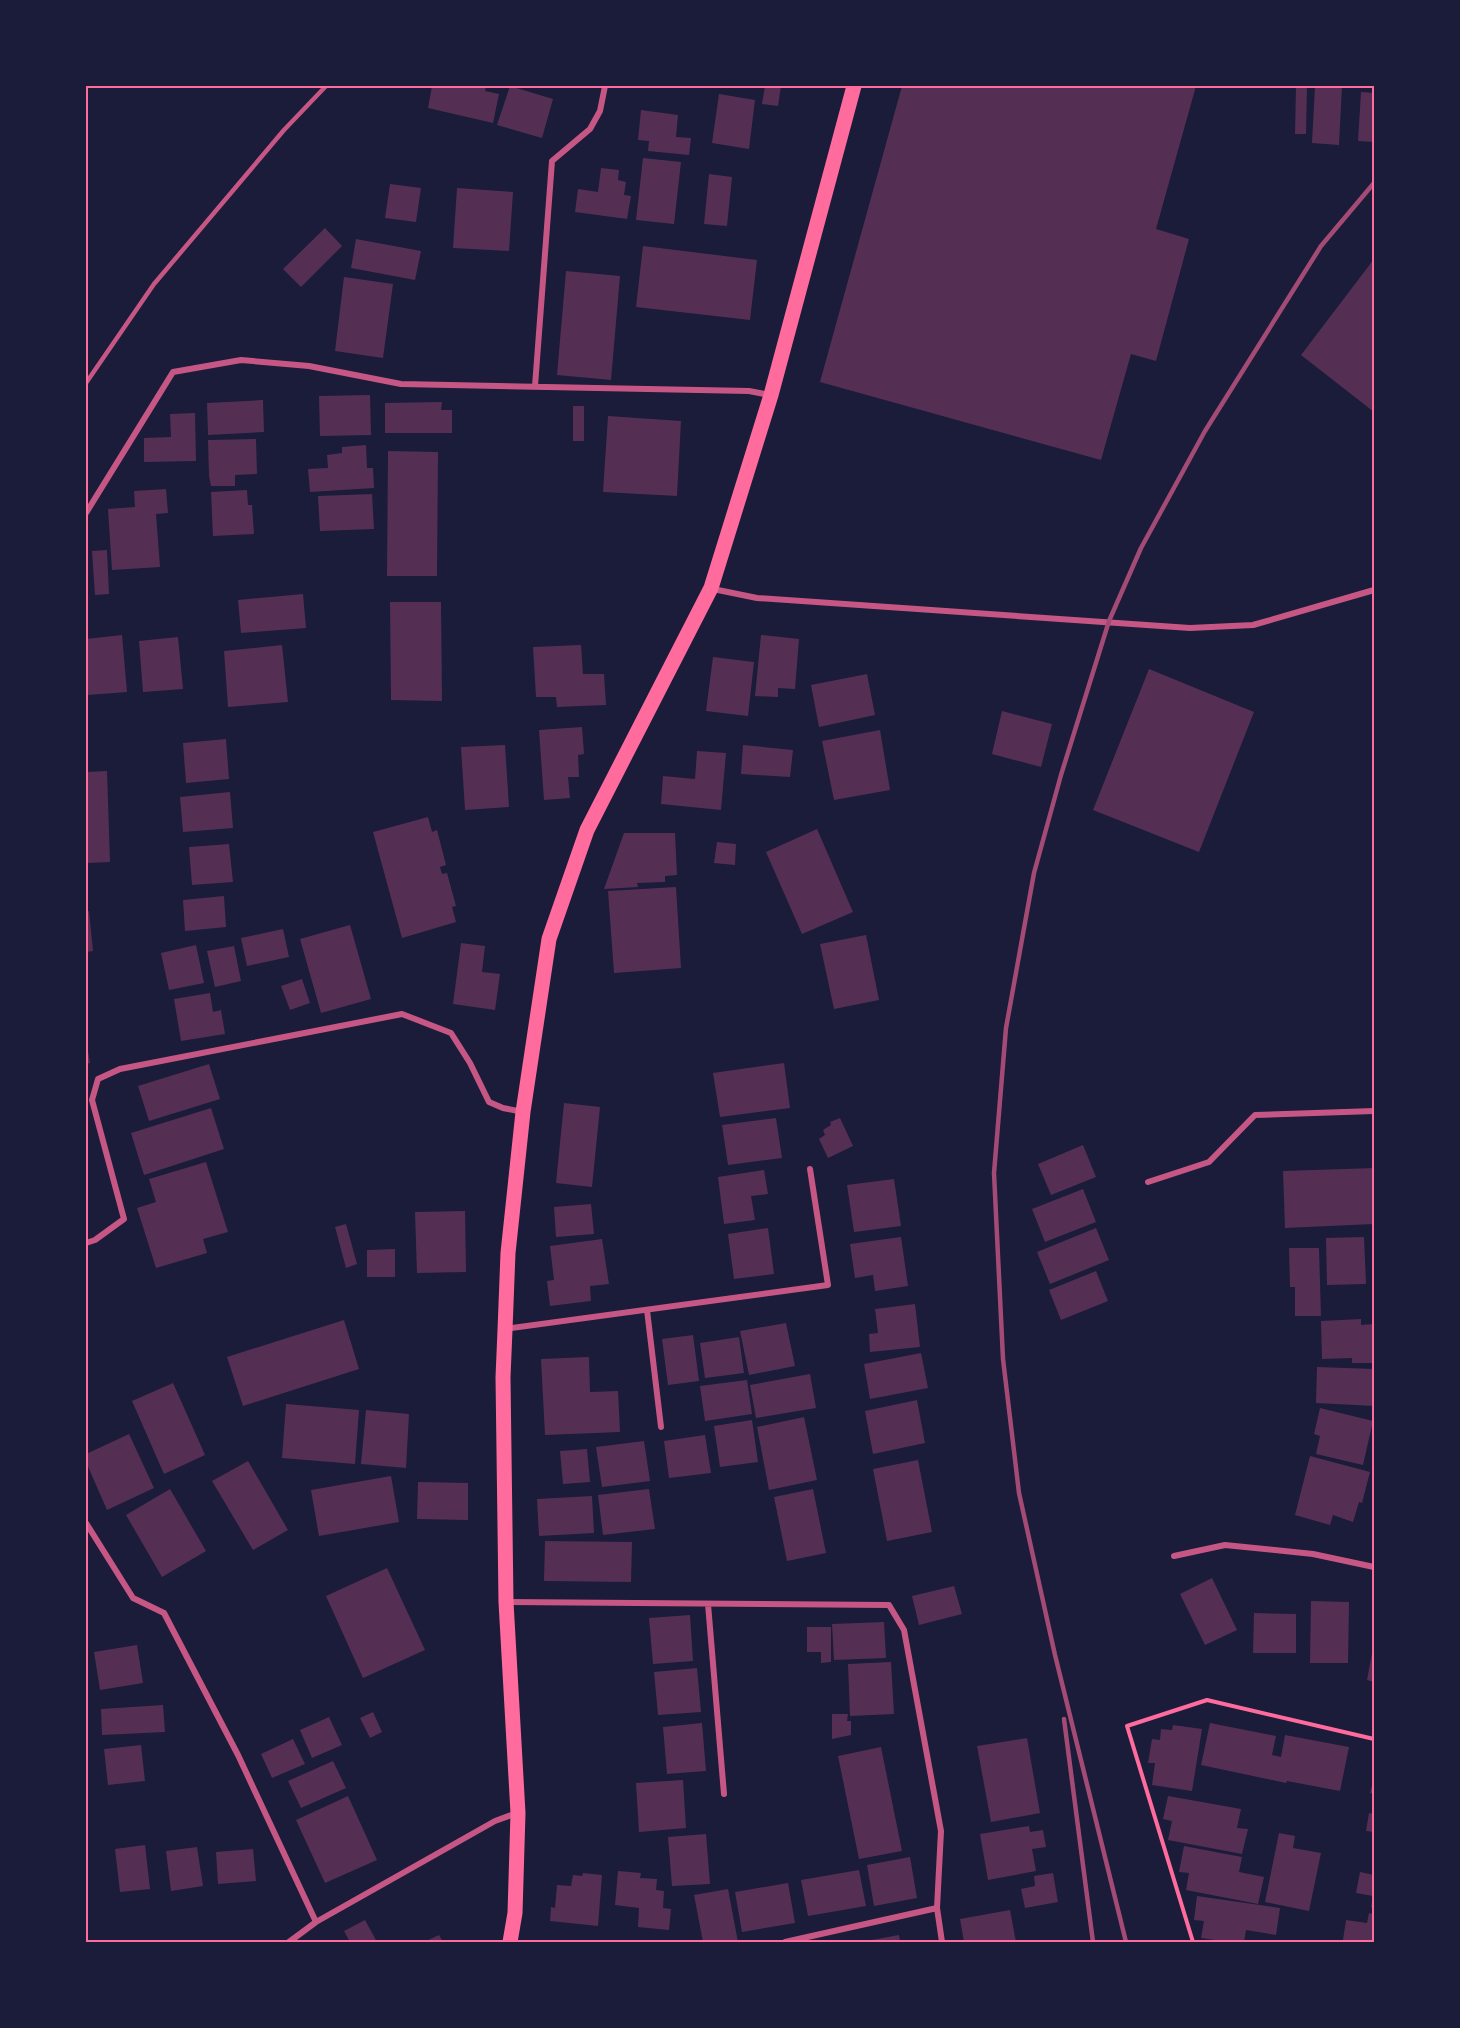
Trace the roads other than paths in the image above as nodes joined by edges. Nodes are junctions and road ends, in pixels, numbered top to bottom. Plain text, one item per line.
1 (326, 86) edge
2 (605, 86) edge
3 (854, 86) edge
4 (86, 383) edge
5 (535, 386) junction
6 (771, 395) junction
7 (86, 513) edge
8 (711, 588) junction
9 (1374, 590) edge
10 (1374, 1111) edge
11 (523, 1112) junction
12 (810, 1169) dead end
13 (1148, 1182) dead end
14 (86, 1243) edge
15 (646, 1310) junction
16 (505, 1330) junction
17 (661, 1427) dead end
18 (86, 1523) edge
19 (1174, 1557) dead end
20 (1374, 1567) edge
21 (506, 1602) junction
22 (708, 1604) junction
23 (724, 1794) dead end
24 (518, 1813) junction
25 (937, 1908) junction
26 (316, 1922) junction
27 (289, 1942) edge
28 (510, 1942) edge
29 (785, 1942) edge
30 (942, 1942) edge

1 - 4 lane
2 - 5 street
3 - 6 main road
5 - 6 street
5 - 7 street
6 - 8 main road
8 - 9 street
8 - 11 main road
10 - 13 street
11 - 14 street
11 - 16 main road
12 - 15 street
15 - 16 street
15 - 17 street
16 - 21 main road
18 - 26 street
19 - 20 street
21 - 22 street
21 - 24 main road
22 - 23 street
22 - 25 street
24 - 26 street
24 - 28 main road
25 - 29 street
25 - 30 street
26 - 27 street

